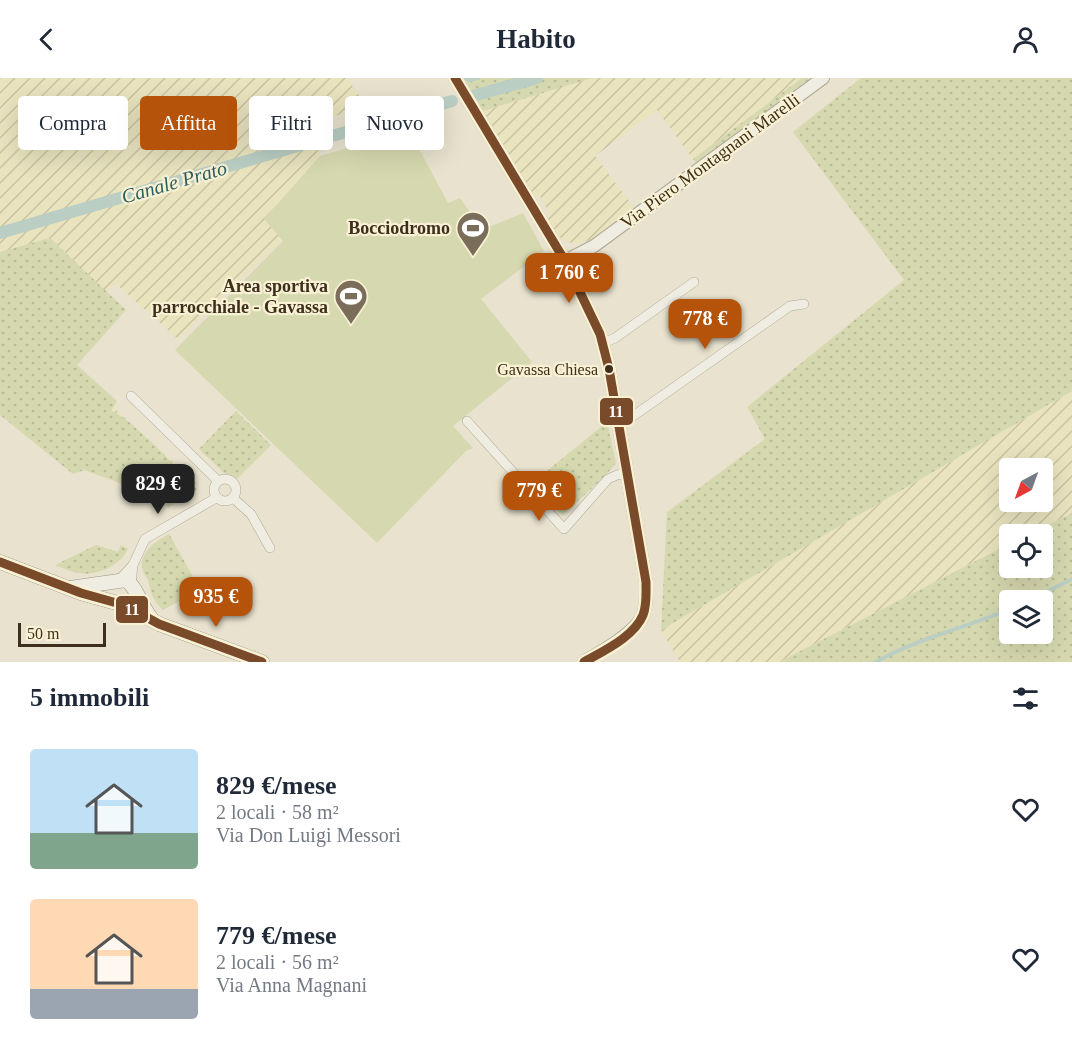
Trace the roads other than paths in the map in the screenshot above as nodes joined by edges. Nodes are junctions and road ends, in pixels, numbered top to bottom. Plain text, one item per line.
1 (455, 78) edge
2 (824, 78) edge
3 (565, 261) junction
4 (693, 282) dead end
5 (804, 304) dead end
6 (603, 343) junction
7 (131, 396) dead end
8 (467, 422) dead end
9 (619, 426) junction
10 (628, 473) junction
11 (218, 481) junction
12 (216, 498) junction
13 (233, 498) junction
14 (270, 548) dead end
15 (0, 562) edge
16 (125, 584) junction
17 (68, 588) junction
18 (118, 603) junction
19 (159, 624) junction
20 (262, 662) edge
21 (584, 662) edge

1 - 3 street
2 - 3 street, Via Piero Montagnani Marelli
3 - 6 street
4 - 6 street
5 - 9 street
6 - 9 street
7 - 11 street
8 - 10 street
9 - 10 street
10 - 21 street
11 - 12 street
11 - 13 street
12 - 13 street
12 - 16 street
13 - 14 street
15 - 17 main road
16 - 17 main road
16 - 18 main road
16 - 18 main road
16 - 19 main road
17 - 18 main road
18 - 19 main road
19 - 20 main road

